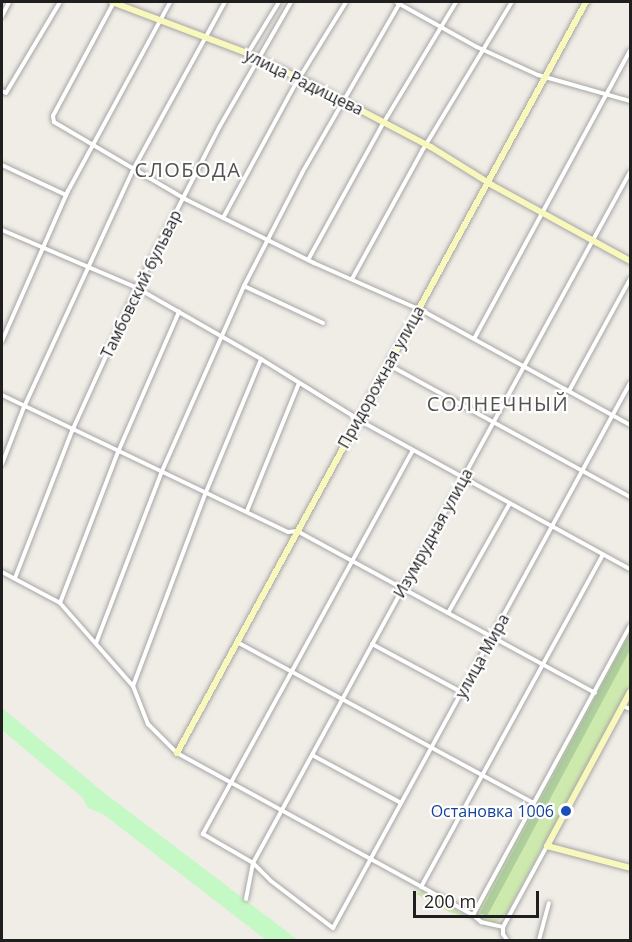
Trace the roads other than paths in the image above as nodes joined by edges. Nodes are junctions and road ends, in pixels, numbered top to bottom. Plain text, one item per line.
1 (9, 2) edge
2 (60, 2) edge
3 (114, 2) edge
4 (170, 2) edge
5 (225, 2) edge
6 (279, 2) edge
7 (291, 2) edge
8 (346, 2) edge
9 (456, 2) edge
10 (512, 2) edge
11 (586, 2) edge
12 (398, 3) edge
13 (2, 16) edge
14 (160, 19) junction
15 (440, 27) junction
16 (205, 35) junction
17 (481, 49) junction
18 (630, 50) edge
19 (248, 53) junction
20 (258, 58) junction
21 (544, 77) junction
22 (299, 78) junction
23 (2, 91) edge
24 (607, 94) junction
25 (342, 100) junction
26 (630, 101) edge
27 (384, 122) junction
28 (92, 143) junction
29 (426, 145) junction
30 (2, 165) edge
31 (134, 168) junction
32 (630, 172) edge
33 (487, 182) junction
34 (66, 195) junction
35 (182, 197) junction
36 (542, 212) junction
37 (223, 218) junction
38 (2, 230) edge
39 (593, 239) junction
40 (267, 240) junction
41 (42, 246) junction
42 (309, 260) junction
43 (630, 261) edge
44 (88, 265) junction
45 (352, 279) junction
46 (630, 279) edge
47 (244, 286) junction
48 (137, 288) junction
49 (418, 309) junction
50 (179, 312) junction
51 (323, 323) dead end
52 (222, 335) junction
53 (474, 339) junction
54 (2, 341) edge
55 (261, 359) junction
56 (388, 364) junction
57 (524, 366) junction
58 (299, 383) junction
59 (630, 383) edge
60 (569, 391) junction
61 (2, 395) edge
62 (24, 407) junction
63 (613, 415) junction
64 (358, 419) junction
65 (494, 422) junction
66 (630, 425) edge
67 (72, 431) junction
68 (413, 450) junction
69 (118, 452) junction
70 (2, 464) edge
71 (162, 471) junction
72 (583, 471) junction
73 (464, 477) junction
74 (206, 492) junction
75 (630, 497) edge
76 (510, 503) junction
77 (247, 511) junction
78 (552, 526) junction
79 (297, 531) junction
80 (603, 554) junction
81 (352, 561) junction
82 (630, 569) edge
83 (2, 572) edge
84 (15, 578) junction
85 (403, 589) junction
86 (60, 603) junction
87 (448, 613) junction
88 (630, 626) edge
89 (492, 637) junction
90 (236, 642) junction
91 (96, 643) junction
92 (372, 645) junction
93 (543, 664) junction
94 (292, 672) junction
95 (133, 686) junction
96 (630, 692) edge
97 (462, 693) junction
98 (595, 693) junction
99 (342, 700) junction
100 (623, 706) junction
101 (630, 709) edge
102 (432, 748) junction
103 (177, 753) junction
104 (312, 755) junction
105 (482, 776) junction
106 (231, 782) junction
107 (401, 803) junction
108 (534, 803) junction
109 (282, 811) junction
110 (548, 846) junction
111 (370, 860) junction
112 (253, 862) junction
113 (630, 868) edge
114 (421, 887) junction
115 (246, 899) dead end
116 (549, 903) dead end
117 (473, 915) junction
118 (503, 927) junction
119 (507, 940) edge
120 (539, 940) edge

1 - 13 street
2 - 23 street
3 - 14 street, улица Радищева
3 - 28 street
4 - 14 street
5 - 16 street
6 - 19 street
7 - 20 street, Тамбовский бульвар
8 - 22 street
9 - 15 street
10 - 17 street
11 - 21 street, Придорожная улица
12 - 15 street
12 - 25 street
14 - 16 street, улица Радищева
14 - 28 street
15 - 17 street
15 - 27 street
16 - 19 street, улица Радищева
16 - 31 street
17 - 21 street
17 - 29 street
18 - 24 street
19 - 20 street, улица Радищева
20 - 22 street, улица Радищева
20 - 35 street, Тамбовский бульвар
21 - 24 street
21 - 33 street, Придорожная улица
22 - 25 street, улица Радищева
22 - 37 street
24 - 26 street
24 - 36 street
25 - 27 street, улица Радищева
25 - 40 street
27 - 29 street, улица Радищева
27 - 42 street
28 - 31 street
28 - 34 street
29 - 33 street, улица Радищева
29 - 45 street
30 - 34 street
31 - 35 street
31 - 44 street
32 - 39 street, Изумрудная улица
33 - 36 street, улица Радищева
33 - 49 street, Придорожная улица
34 - 41 street
35 - 37 street
35 - 48 street, Тамбовский бульвар
36 - 39 street, улица Радищева
36 - 53 street
37 - 40 street
38 - 41 street
39 - 43 street, улица Радищева
39 - 57 street, Изумрудная улица
40 - 42 street
40 - 47 street
41 - 44 street
41 - 54 street
42 - 45 street
44 - 48 street
44 - 62 street
45 - 49 street
46 - 60 street
47 - 51 street
47 - 52 street
48 - 50 street
48 - 67 street, Тамбовский бульвар
49 - 53 street
49 - 56 street, Придорожная улица
50 - 52 street
50 - 69 street
52 - 55 street
52 - 71 street
53 - 57 street
55 - 58 street
55 - 74 street
56 - 64 street, Придорожная улица
56 - 65 street
57 - 60 street
57 - 65 street, Изумрудная улица
58 - 64 street
58 - 77 street
59 - 63 street, улица Мира
60 - 63 street
61 - 62 street
62 - 67 street
62 - 70 street
63 - 66 street
63 - 72 street, улица Мира
64 - 68 street
64 - 79 street, Придорожная улица
65 - 72 street
65 - 73 street, Изумрудная улица
67 - 69 street
67 - 84 street, Тамбовский бульвар
68 - 73 street
68 - 81 street
69 - 71 street
69 - 86 street
71 - 74 street
71 - 91 street
72 - 75 street
72 - 78 street, улица Мира
73 - 76 street
73 - 85 street, Изумрудная улица
74 - 77 street
74 - 95 street
76 - 78 street
76 - 87 street
77 - 79 street
78 - 80 street
78 - 89 street, улица Мира
79 - 81 street
79 - 90 street, Придорожная улица
80 - 82 street
80 - 93 street
81 - 85 street
81 - 94 street
83 - 84 street
84 - 86 street
85 - 87 street
85 - 92 street, Изумрудная улица
86 - 91 street
87 - 89 street
88 - 98 street
89 - 93 street
89 - 97 street, улица Мира
90 - 94 street
90 - 103 street, Придорожная улица
91 - 95 street
92 - 97 street
92 - 99 street, Изумрудная улица
93 - 98 street
93 - 105 street
94 - 99 street
94 - 106 street
95 - 103 street
96 - 100 street
97 - 102 street, улица Мира
98 - 108 street
99 - 102 street
99 - 104 street, Изумрудная улица
100 - 101 street
100 - 110 street
102 - 105 street
102 - 107 street, улица Мира
103 - 106 street
104 - 107 street
104 - 109 street, Изумрудная улица
105 - 108 street
105 - 114 street
106 - 109 street
106 - 112 street
107 - 111 street, улица Мира
108 - 117 street
109 - 111 street
109 - 112 street, Изумрудная улица
110 - 113 street
110 - 118 street
111 - 112 street, улица Мира
111 - 114 street
112 - 115 street, Изумрудная улица
114 - 117 street
116 - 120 street
117 - 118 street
118 - 119 street

